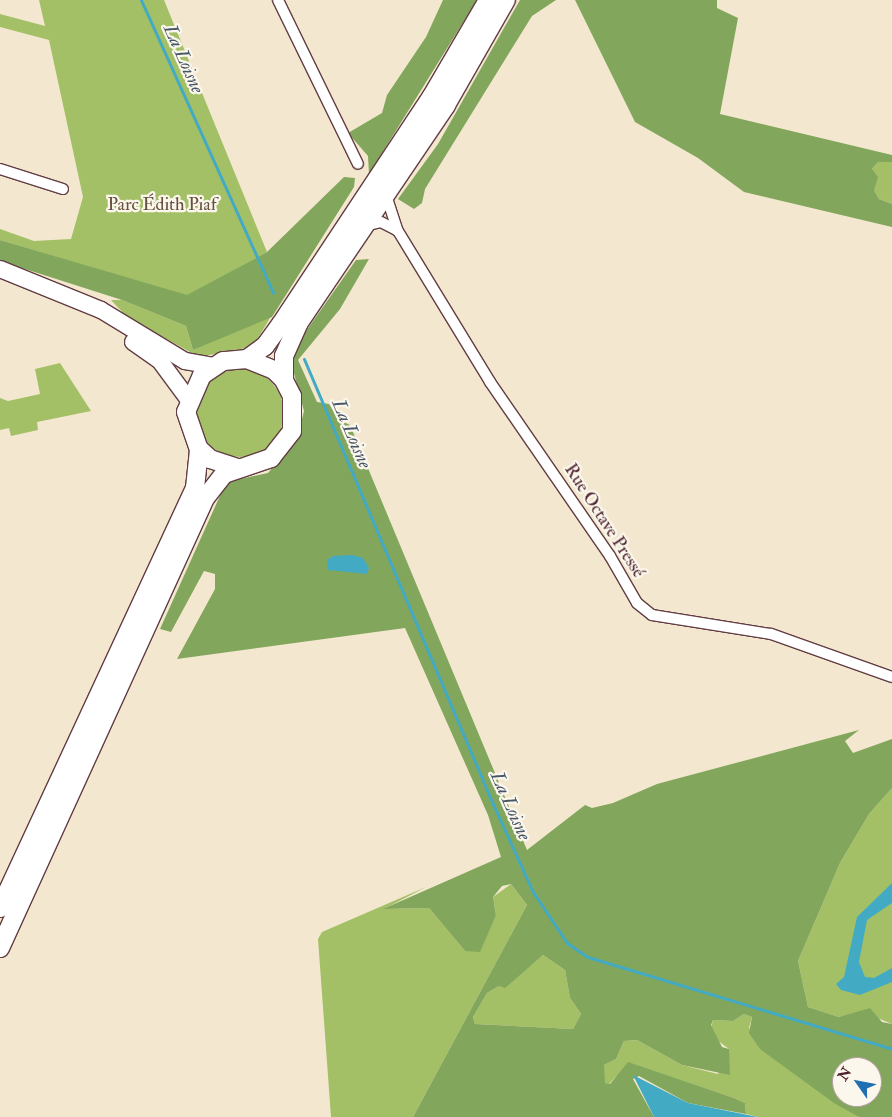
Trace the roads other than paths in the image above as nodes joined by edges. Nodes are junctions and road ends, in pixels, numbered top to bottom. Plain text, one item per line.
1 (278, 0) edge
2 (488, 0) edge
3 (506, 0) edge
4 (358, 164) dead end
5 (0, 169) edge
6 (63, 189) dead end
7 (386, 193) junction
8 (363, 227) junction
9 (398, 231) junction
10 (1, 276) edge
11 (247, 359) junction
12 (212, 366) junction
13 (284, 380) junction
14 (188, 399) junction
15 (199, 449) junction
16 (238, 468) junction
17 (892, 677) edge
18 (16, 872) junction
19 (0, 895) edge
20 (0, 908) edge
21 (0, 948) edge

1 - 4 street
2 - 11 highway
3 - 7 highway
5 - 6 street
7 - 8 highway
7 - 9 street, Rue Octave Pressé
8 - 9 street
8 - 13 highway
9 - 17 street, Rue Octave Pressé
10 - 12 main road
10 - 14 main road
11 - 12 highway
11 - 13 highway
12 - 14 highway
13 - 16 highway
14 - 15 highway
15 - 16 highway
15 - 18 highway
16 - 21 highway
18 - 19 highway
18 - 20 highway

